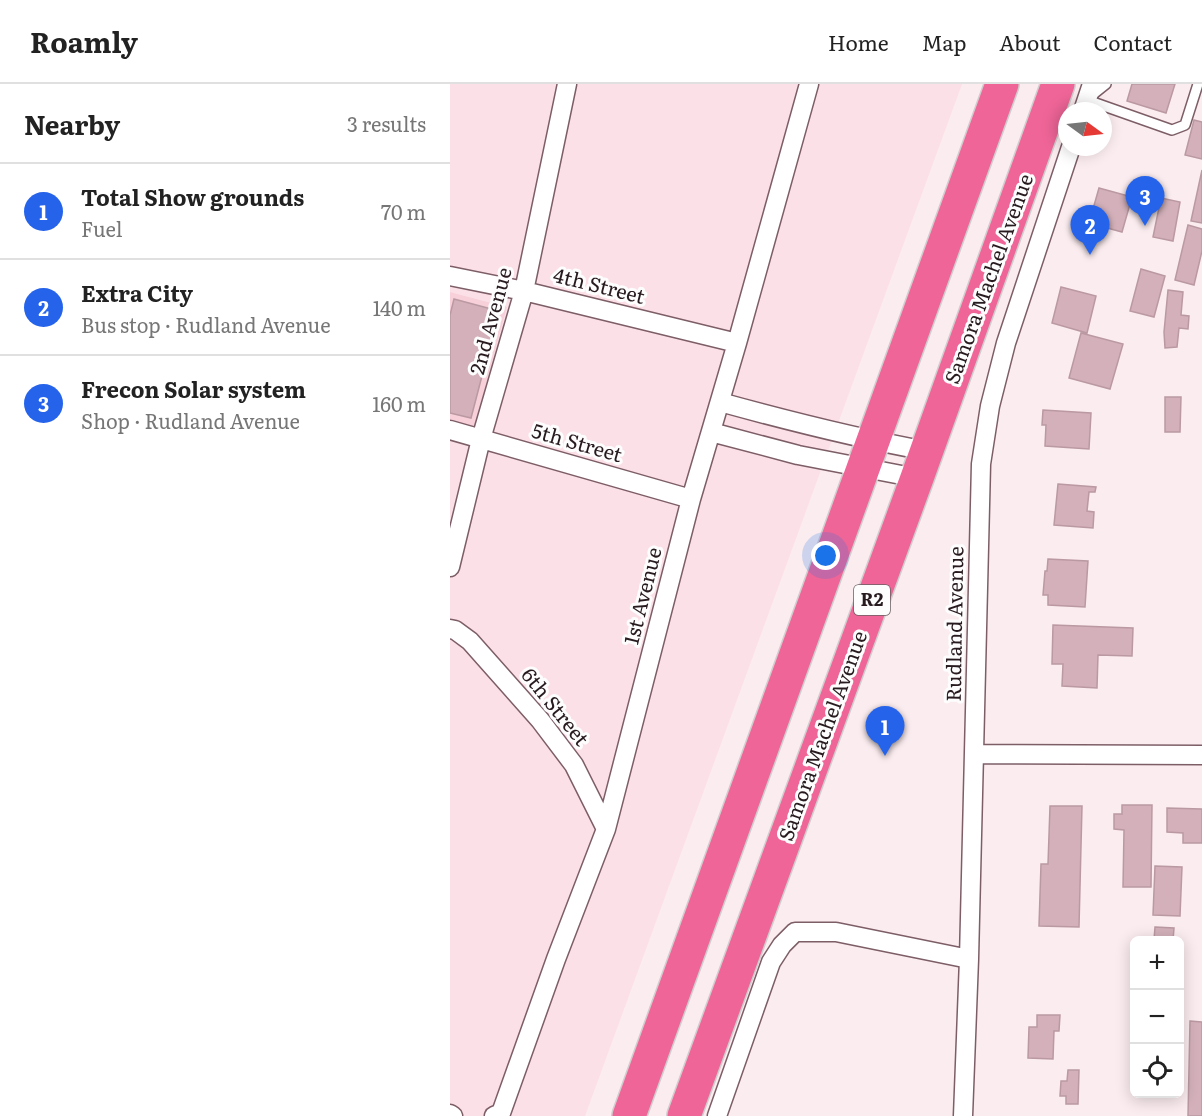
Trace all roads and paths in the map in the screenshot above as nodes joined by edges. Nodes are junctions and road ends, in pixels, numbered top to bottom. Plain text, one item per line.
1 (567, 84) edge
2 (809, 84) edge
3 (1002, 84) edge
4 (1058, 84) edge
5 (1106, 84) edge
6 (1198, 84) edge
7 (1087, 98) edge
8 (1068, 156) edge
9 (450, 276) edge
10 (524, 291) junction
11 (737, 343) junction
12 (720, 402) junction
13 (450, 430) edge
14 (711, 432) junction
15 (481, 440) junction
16 (868, 455) junction
17 (922, 464) junction
18 (691, 499) junction
19 (450, 567) edge
20 (450, 629) edge
21 (974, 754) junction
22 (1202, 755) edge
23 (606, 829) junction
24 (969, 959) junction
25 (497, 1115) edge
26 (629, 1116) edge
27 (684, 1116) edge
28 (717, 1116) edge
29 (963, 1116) edge

1 - 10 street, 2nd Avenue
2 - 11 street, 1st Avenue
3 - 16 highway
4 - 17 highway, Samora Machel Avenue / R2
5 - 7 lane
6 - 7 lane
8 - 21 street, Rudland Avenue
9 - 10 street, 4th Street
10 - 11 street, 4th Street
10 - 15 street, 2nd Avenue
11 - 12 street, 1st Avenue
12 - 14 street, 1st Avenue
12 - 16 street
13 - 15 street, 5th Street
14 - 16 street
14 - 18 street, 1st Avenue
15 - 18 street, 5th Street
15 - 19 street, 2nd Avenue
16 - 17 street
16 - 17 street
16 - 26 highway
17 - 27 highway, Samora Machel Avenue / R2
18 - 23 street, 1st Avenue
20 - 23 street, 6th Street
21 - 22 street
21 - 24 street, Rudland Avenue
23 - 25 street, 1st Avenue
24 - 28 street
24 - 29 street, Rudland Avenue

